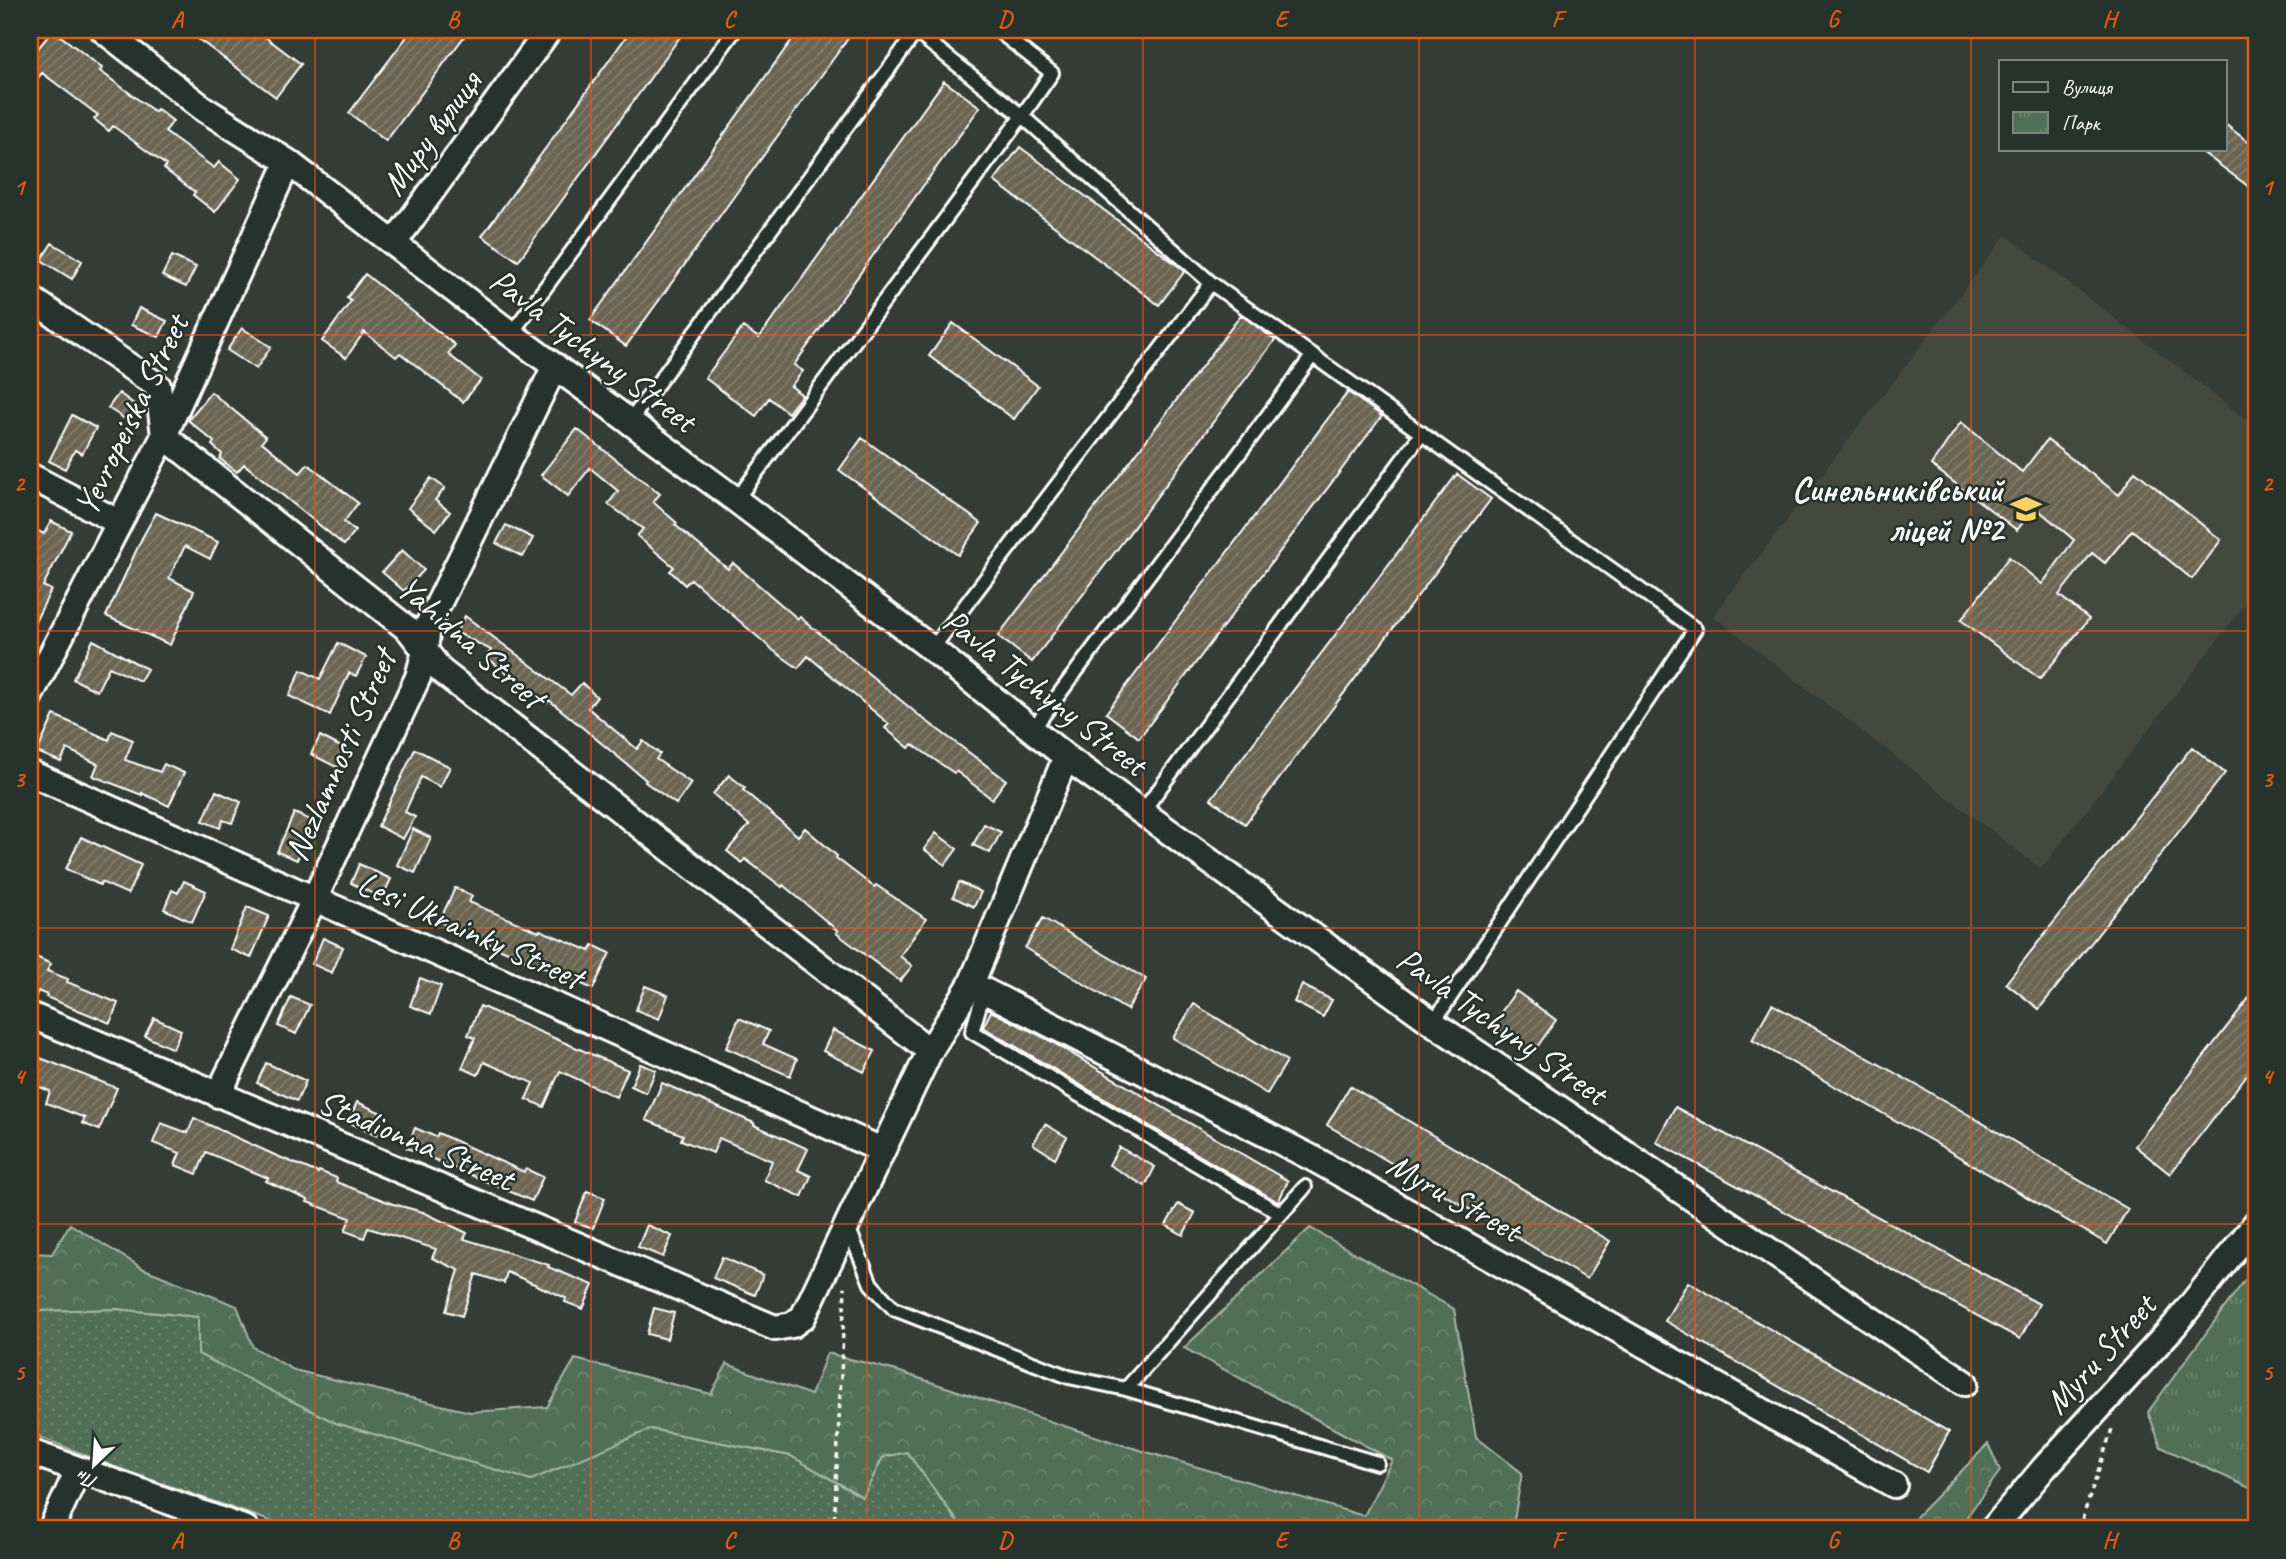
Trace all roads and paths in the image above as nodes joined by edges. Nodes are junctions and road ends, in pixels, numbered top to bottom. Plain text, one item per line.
1 (103, 30) edge
2 (735, 30) edge
3 (997, 30) edge
4 (545, 31) edge
5 (915, 31) edge
6 (1022, 116) junction
7 (288, 162) junction
8 (394, 243) junction
9 (1211, 283) junction
10 (30, 298) edge
11 (511, 334) junction
12 (1313, 355) junction
13 (555, 366) junction
14 (629, 421) junction
15 (1422, 433) junction
16 (164, 436) junction
17 (30, 476) edge
18 (736, 500) junction
19 (118, 522) junction
20 (932, 649) junction
21 (425, 651) junction
22 (30, 695) edge
23 (1033, 729) junction
24 (1066, 757) junction
25 (30, 773) edge
26 (1143, 811) junction
27 (314, 900) junction
28 (977, 988) junction
29 (30, 1015) edge
30 (1433, 1023) junction
31 (930, 1051) junction
32 (218, 1095) junction
33 (882, 1150) junction
34 (1305, 1187) dead end
35 (1281, 1214) junction
36 (847, 1224) junction
37 (2253, 1234) edge
38 (845, 1277) dead end
39 (1965, 1383) dead end
40 (1126, 1388) junction
41 (30, 1452) edge
42 (1377, 1462) dead end
43 (78, 1470) junction
44 (1894, 1485) dead end
45 (51, 1529) edge
46 (246, 1529) edge
47 (834, 1529) edge
48 (1993, 1529) edge

1 - 7 street, Pavla Tychyny Street
2 - 11 lane
3 - 6 lane
4 - 8 street, Миру вулиця
5 - 6 lane
5 - 14 lane
6 - 9 lane
6 - 18 lane
7 - 8 street, Pavla Tychyny Street
7 - 16 street, Yevropeiska Street
8 - 11 street, Pavla Tychyny Street
9 - 12 lane
9 - 20 lane
10 - 16 street
11 - 13 street, Pavla Tychyny Street
12 - 15 lane
12 - 23 lane
13 - 14 street, Pavla Tychyny Street
13 - 21 street, Nezlamnosti Street
14 - 18 street, Pavla Tychyny Street
15 - 26 lane
15 - 30 lane
16 - 19 street, Yevropeiska Street
16 - 21 street, Yahidna Street
17 - 19 street
18 - 20 street, Pavla Tychyny Street
19 - 22 street, Yevropeiska Street
20 - 23 street, Pavla Tychyny Street
21 - 27 street, Nezlamnosti Street
21 - 31 street, Yahidna Street
23 - 24 street, Pavla Tychyny Street
24 - 26 street, Pavla Tychyny Street
24 - 28 street
25 - 27 street, Lesi Ukrainky Street
26 - 30 street, Pavla Tychyny Street
27 - 32 street, Nezlamnosti Street
27 - 33 street, Lesi Ukrainky Street
28 - 31 street
28 - 35 lane
28 - 44 street, Myru Street
29 - 32 street, Stadionna Street
30 - 39 street, Pavla Tychyny Street
31 - 33 street
32 - 36 street, Stadionna Street
33 - 36 street
34 - 35 lane
35 - 40 lane
36 - 40 lane
37 - 48 street, Myru Street
38 - 47 path
40 - 42 lane
41 - 43 street
43 - 45 street
43 - 46 street

